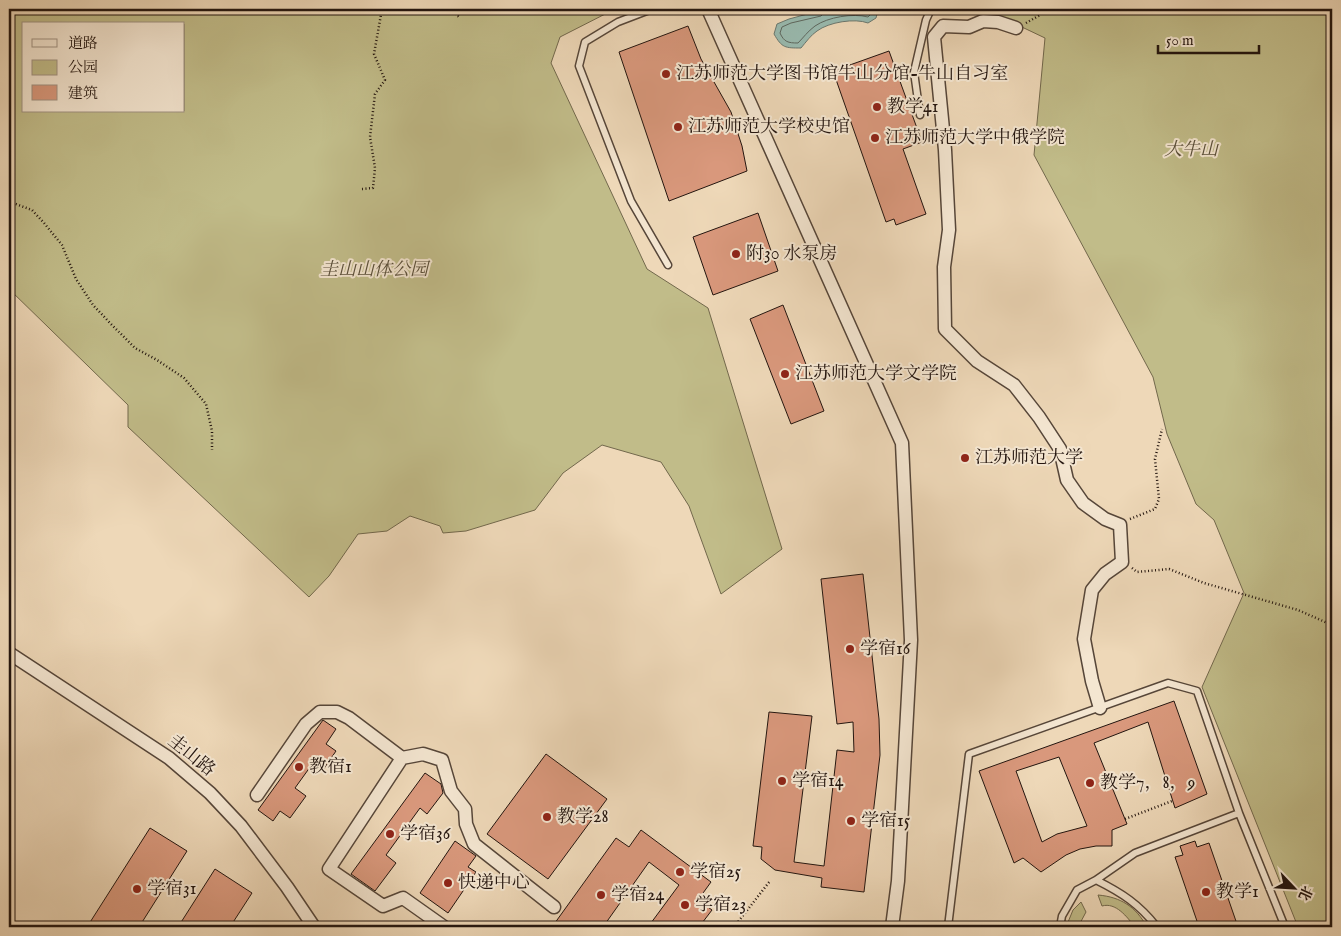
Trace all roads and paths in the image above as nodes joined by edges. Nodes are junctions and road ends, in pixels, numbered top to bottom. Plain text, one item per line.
1 (382, 9) edge
2 (450, 9) edge
3 (457, 9) edge
4 (652, 9) edge
5 (708, 9) edge
6 (931, 9) edge
7 (1045, 9) edge
8 (1016, 28) joint
9 (920, 115) dead end
10 (362, 189) dead end
11 (9, 203) edge
12 (668, 265) dead end
13 (1162, 429) dead end
14 (212, 450) dead end
15 (1120, 525) junction
16 (1122, 561) junction
17 (1332, 625) edge
18 (9, 653) edge
19 (1100, 708) junction
20 (402, 758) junction
21 (257, 795) dead end
22 (1172, 801) dead end
23 (1239, 813) junction
24 (1125, 819) dead end
25 (1096, 880) junction
26 (770, 881) dead end
27 (554, 907) dead end
28 (314, 927) edge
29 (444, 927) edge
30 (734, 927) edge
31 (892, 927) edge
32 (948, 927) edge
33 (1060, 927) edge
34 (1157, 927) edge
35 (1285, 927) edge

1 - 10 path
2 - 3 path
4 - 12 lane
5 - 31 street
6 - 9 lane
7 - 8 path
8 - 15 street
11 - 14 path
13 - 15 path
15 - 16 street
16 - 17 path
16 - 19 street
18 - 28 street, 圭山路
19 - 23 lane
19 - 32 lane
20 - 21 street
20 - 27 street
20 - 29 street
22 - 24 path
23 - 25 lane
23 - 35 lane
25 - 33 lane
25 - 34 lane
26 - 30 path

